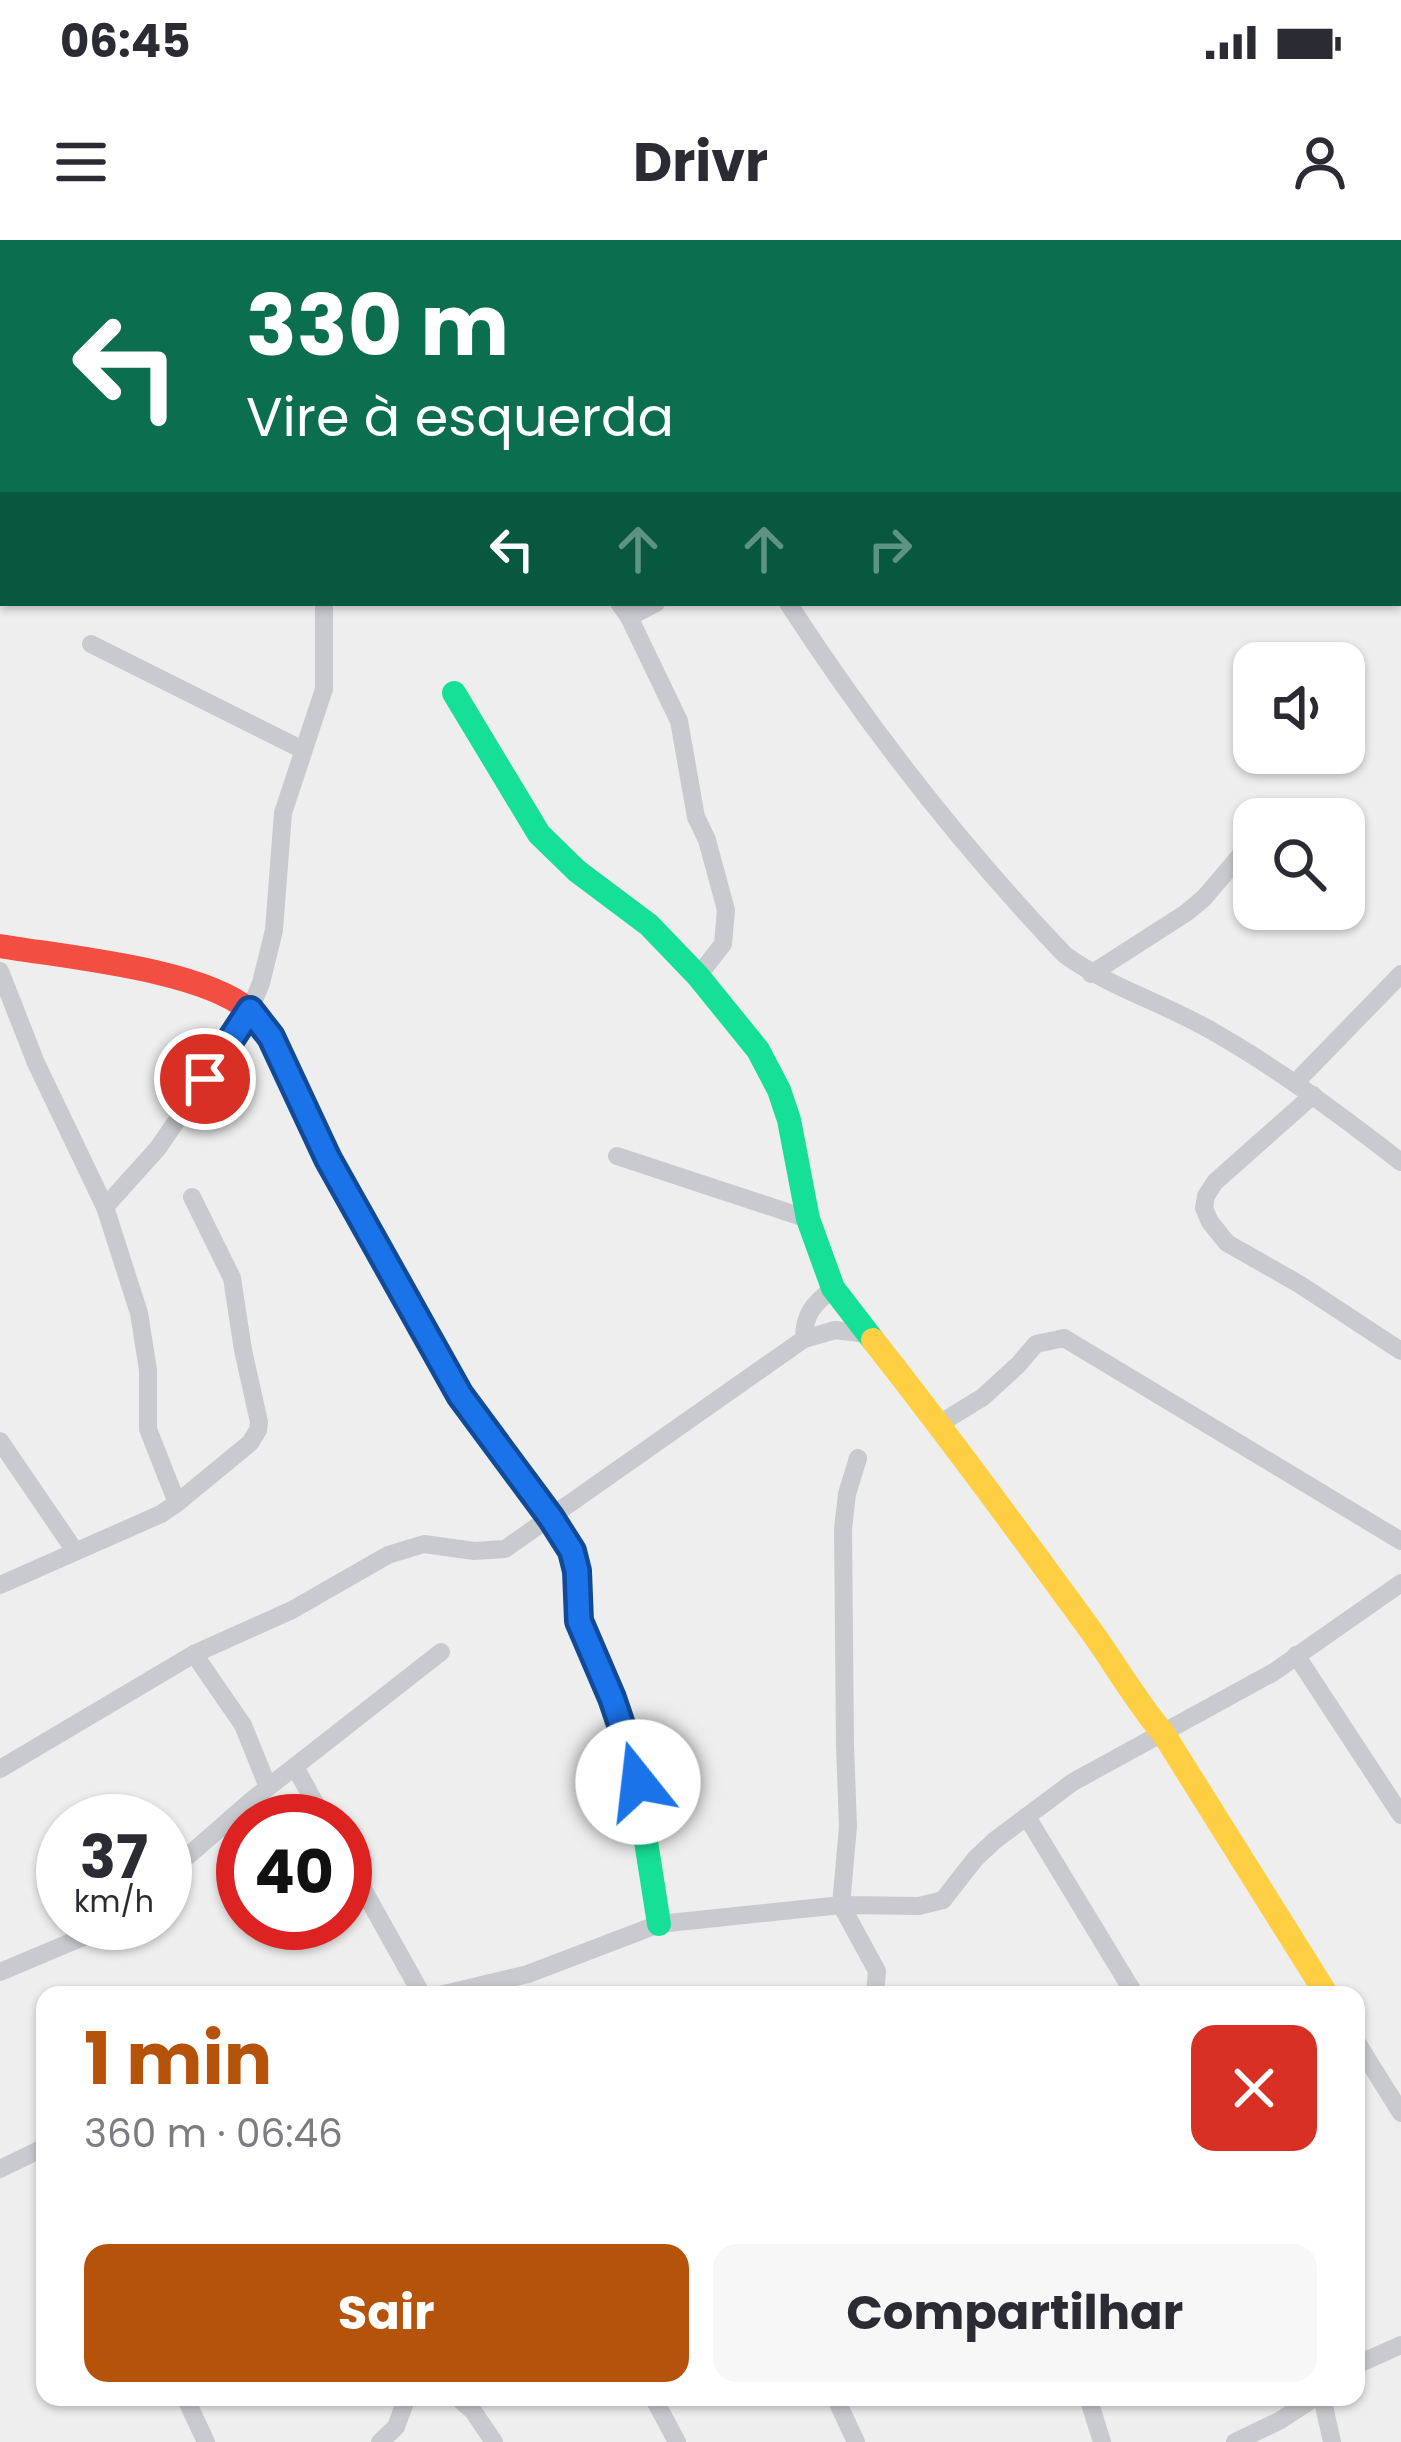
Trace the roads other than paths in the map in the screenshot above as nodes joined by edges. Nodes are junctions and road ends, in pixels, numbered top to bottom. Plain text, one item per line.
1 (323, 606) edge
2 (790, 606) edge
3 (624, 610) edge
4 (91, 644) dead end
5 (454, 693) dead end
6 (303, 750) junction
7 (1233, 864) edge
8 (0, 946) edge
9 (0, 971) edge
10 (1091, 974) junction
11 (1401, 974) edge
12 (698, 976) junction
13 (250, 1010) junction
14 (1296, 1082) junction
15 (1313, 1095) junction
16 (617, 1156) dead end
17 (1401, 1162) edge
18 (192, 1197) dead end
19 (104, 1207) junction
20 (808, 1219) junction
21 (833, 1288) junction
22 (867, 1334) junction
23 (804, 1339) junction
24 (1401, 1351) edge
25 (939, 1424) junction
26 (0, 1441) edge
27 (858, 1458) dead end
28 (177, 1503) junction
29 (551, 1518) junction
30 (1401, 1541) edge
31 (76, 1551) junction
32 (1401, 1583) edge
33 (0, 1585) edge
34 (441, 1652) dead end
35 (194, 1654) junction
36 (1296, 1655) junction
37 (1163, 1733) junction
38 (295, 1767) junction
39 (0, 1769) edge
40 (268, 1787) junction
41 (310, 1794) edge
42 (1401, 1815) edge
43 (1027, 1816) junction
44 (192, 1853) edge
45 (372, 1905) edge
46 (841, 1905) junction
47 (659, 1924) junction
48 (52, 1950) edge
49 (0, 1972) edge
50 (417, 1986) edge
51 (478, 1986) edge
52 (876, 1986) edge
53 (1130, 1986) edge
54 (1321, 1986) edge
55 (1365, 2055) edge
56 (1401, 2113) edge
57 (36, 2151) edge
58 (0, 2169) edge
59 (1401, 2345) edge
60 (1365, 2360) edge
61 (189, 2406) edge
62 (404, 2406) edge
63 (468, 2406) edge
64 (658, 2406) edge
65 (840, 2406) edge
66 (1091, 2406) edge
67 (1304, 2406) edge
68 (1322, 2406) edge
69 (206, 2442) edge
70 (380, 2442) edge
71 (494, 2442) edge
72 (677, 2442) edge
73 (856, 2442) edge
74 (1102, 2442) edge
75 (1235, 2442) edge
76 (1332, 2442) edge

1 - 6 street
2 - 10 street
3 - 12 street
4 - 6 street
5 - 12 street
6 - 13 street
7 - 10 street
8 - 13 street
9 - 19 street
10 - 14 street
11 - 14 street
12 - 20 street
13 - 19 street
13 - 29 street
14 - 15 street
15 - 17 street
15 - 24 street
16 - 20 street
18 - 28 street
19 - 28 street
20 - 21 street
21 - 22 street
21 - 23 street
22 - 23 street
22 - 25 street
23 - 29 street
25 - 30 street
25 - 37 street
26 - 31 street
27 - 46 street
28 - 31 street
29 - 35 street
29 - 47 street
31 - 33 street
32 - 36 street
34 - 38 street
35 - 39 street
35 - 40 street
36 - 37 street
36 - 42 street
37 - 43 street
37 - 54 street
38 - 40 street
38 - 41 street
40 - 44 street
43 - 46 street
43 - 53 street
45 - 50 street
46 - 47 street
46 - 52 street
47 - 51 street
48 - 49 street
55 - 56 street
57 - 58 street
59 - 60 street
61 - 69 street
62 - 70 street
63 - 71 street
64 - 72 street
65 - 73 street
66 - 74 street
67 - 75 street
68 - 76 street

